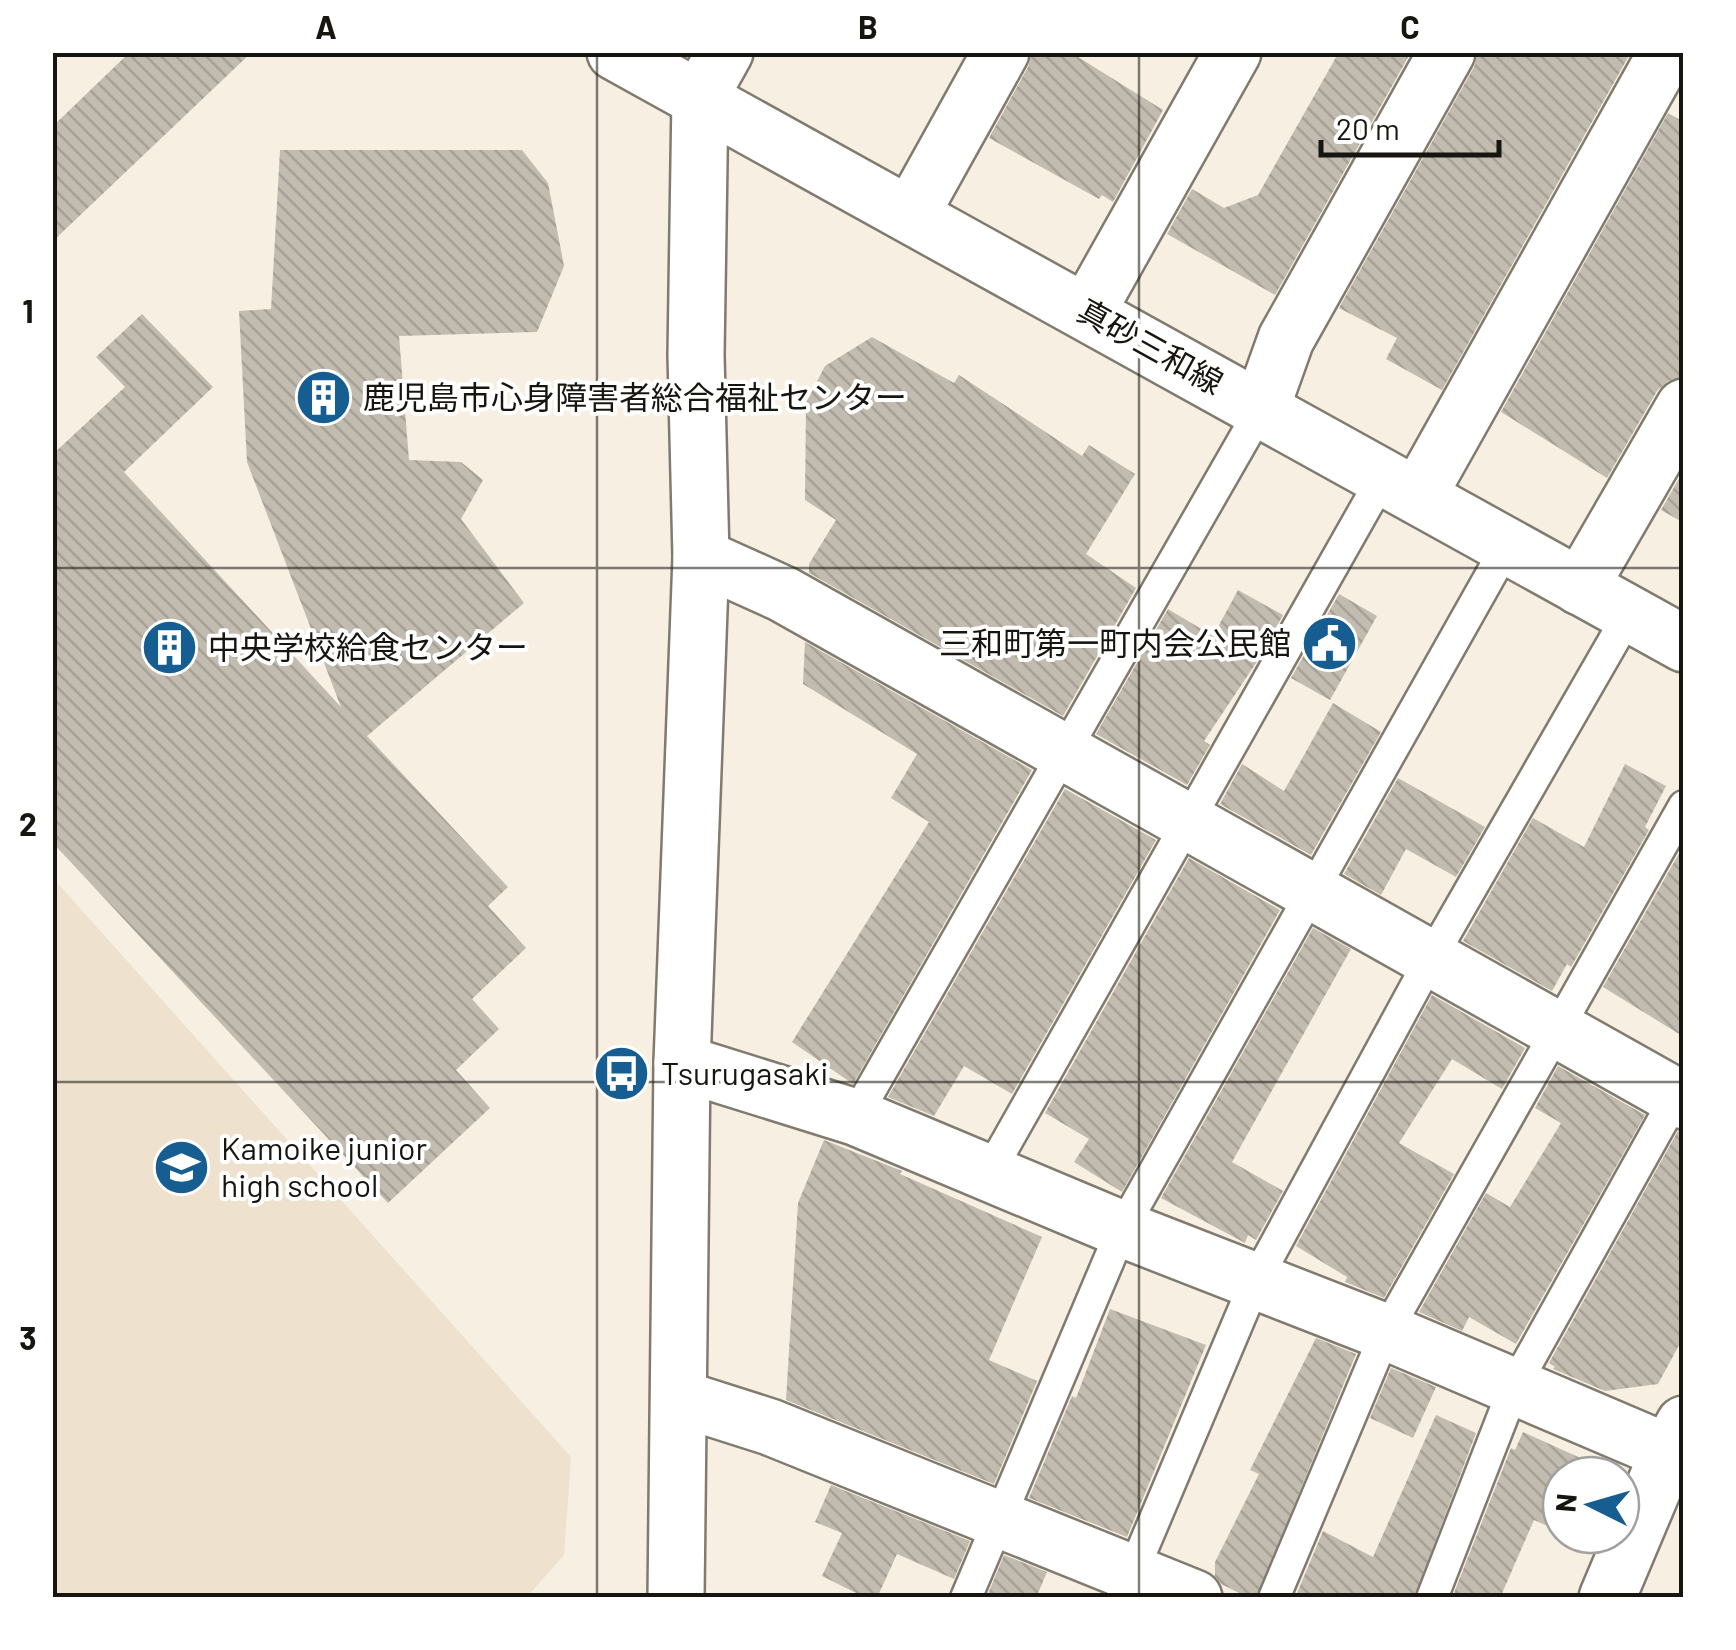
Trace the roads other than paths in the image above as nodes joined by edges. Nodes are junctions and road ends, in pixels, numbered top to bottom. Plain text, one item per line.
1 (615, 52) edge
2 (1001, 52) edge
3 (1233, 52) edge
4 (1447, 52) edge
5 (1667, 52) edge
6 (712, 75) edge
7 (911, 214) junction
8 (1087, 312) junction
9 (1684, 407) edge
10 (1261, 409) junction
11 (1400, 486) junction
12 (1506, 546) junction
13 (701, 558) junction
14 (1580, 587) junction
15 (1629, 614) junction
16 (1684, 644) edge
17 (1066, 754) junction
18 (1684, 806) edge
19 (1190, 823) junction
20 (1312, 890) junction
21 (1431, 958) junction
22 (1558, 1030) junction
23 (682, 1062) junction
24 (1681, 1094) edge
25 (855, 1117) junction
26 (989, 1173) junction
27 (1122, 1229) junction
28 (1256, 1280) junction
29 (1386, 1332) junction
30 (1514, 1386) junction
31 (679, 1398) junction
32 (1679, 1445) edge
33 (1000, 1518) junction
34 (1127, 1584) edge
35 (676, 1598) edge
36 (966, 1598) edge
37 (1194, 1598) edge
38 (1274, 1598) edge
39 (1432, 1598) edge
40 (1608, 1598) edge

1 - 6 street, 真砂三和線
2 - 7 street
3 - 8 street
4 - 10 street
5 - 11 street
6 - 7 street, 真砂三和線
6 - 13 street
7 - 8 street, 真砂三和線
8 - 10 street, 真砂三和線
9 - 14 street
10 - 11 street, 真砂三和線
10 - 17 lane
11 - 12 street, 真砂三和線
11 - 19 lane
12 - 14 street, 真砂三和線
12 - 20 lane
13 - 17 street
13 - 23 street
14 - 15 street, 真砂三和線
15 - 16 street, 真砂三和線
15 - 21 lane
17 - 19 street
17 - 25 lane
18 - 22 lane
19 - 20 street
19 - 26 lane
20 - 21 street
20 - 27 lane
21 - 22 street
21 - 28 lane
22 - 24 street
22 - 29 lane
23 - 25 street
23 - 31 street
24 - 30 lane
25 - 26 street
26 - 27 street
27 - 28 street
27 - 33 lane
28 - 29 street
28 - 34 lane
29 - 30 street
29 - 38 lane
30 - 32 street
30 - 39 lane
31 - 33 street
31 - 35 street
32 - 40 street
33 - 34 street
33 - 36 lane
34 - 37 street

